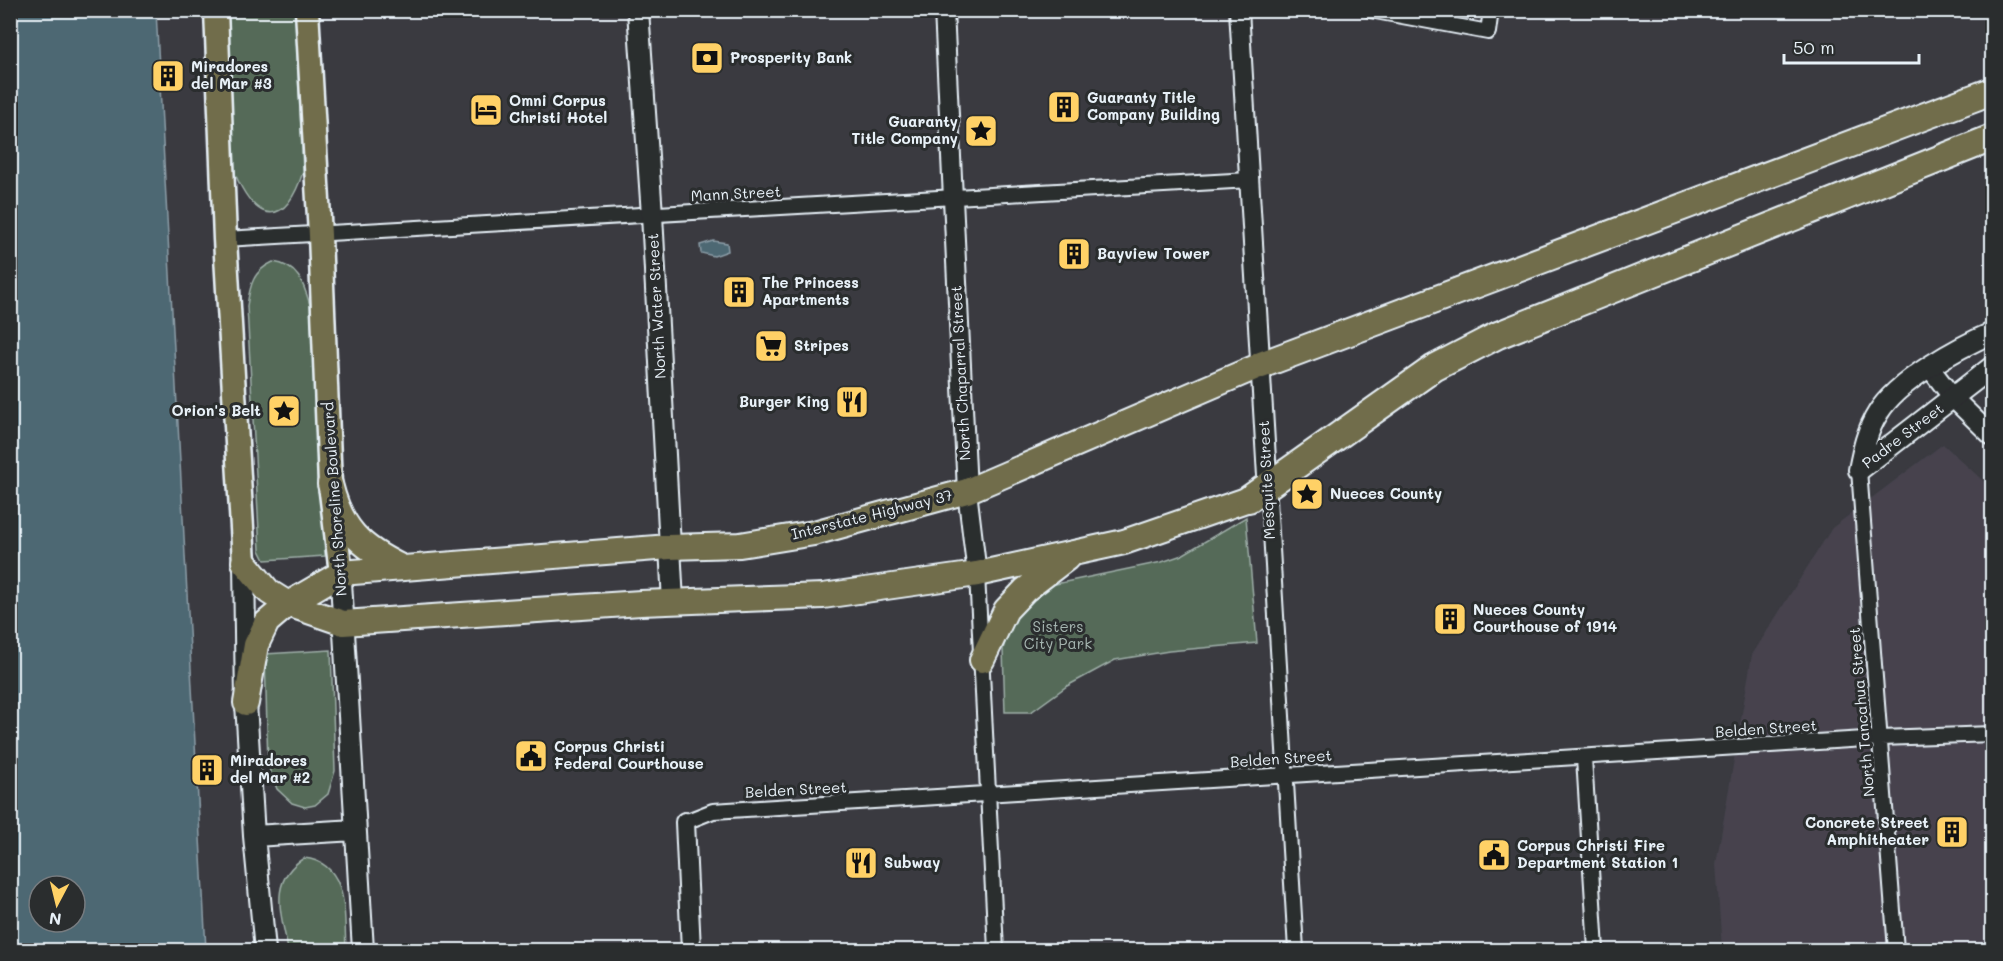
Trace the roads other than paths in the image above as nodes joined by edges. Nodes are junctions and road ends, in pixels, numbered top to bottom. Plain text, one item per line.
1 (216, 10) edge
2 (307, 10) edge
3 (638, 10) edge
4 (944, 10) edge
5 (1239, 10) edge
6 (1370, 10) edge
7 (1491, 10) edge
8 (1992, 91) edge
9 (1992, 138) edge
10 (1250, 180) junction
11 (953, 199) junction
12 (652, 215) junction
13 (320, 235) junction
14 (225, 239) junction
15 (1992, 333) edge
16 (1261, 365) junction
17 (1992, 367) edge
18 (1930, 368) junction
19 (1953, 398) junction
20 (1992, 436) edge
21 (1858, 470) junction
22 (330, 484) junction
23 (1262, 487) junction
24 (967, 491) junction
25 (669, 547) junction
26 (1072, 554) junction
27 (244, 562) junction
28 (401, 567) junction
29 (340, 569) junction
30 (977, 574) junction
31 (673, 602) junction
32 (288, 604) junction
33 (344, 623) junction
34 (982, 660) junction
35 (246, 703) junction
36 (1992, 734) edge
37 (1881, 738) junction
38 (1584, 758) junction
39 (1284, 775) junction
40 (989, 796) junction
41 (685, 822) joint
42 (355, 830) junction
43 (254, 836) junction
44 (266, 951) edge
45 (363, 951) edge
46 (691, 951) edge
47 (996, 951) edge
48 (1296, 951) edge
49 (1596, 951) edge
50 (1896, 951) edge

1 - 14 main road
2 - 13 main road, North Shoreline Boulevard
3 - 12 main road, North Water Street
4 - 11 street, North Chaparral Street
5 - 10 street, Mesquite Street
6 - 7 street
8 - 16 highway
9 - 23 highway
10 - 11 street, Mann Street
10 - 16 street, Mesquite Street
11 - 12 street, Mann Street
11 - 24 street, North Chaparral Street
12 - 13 street, Mann Street
12 - 25 main road, North Water Street
13 - 14 street, Mann Street
13 - 22 main road, North Shoreline Boulevard
14 - 27 main road
15 - 18 main road, Padre Street
16 - 23 street, Mesquite Street
16 - 24 highway, Interstate Highway 37
17 - 19 main road, Padre Street
18 - 19 street
18 - 21 main road, Padre Street
19 - 20 street
19 - 21 main road, Padre Street
21 - 37 street, North Tancahua Street
22 - 28 highway
22 - 29 main road, North Shoreline Boulevard
23 - 26 highway
23 - 39 street, Mesquite Street
24 - 25 highway, Interstate Highway 37
24 - 30 street, North Chaparral Street
25 - 28 highway, Interstate Highway 37
25 - 31 main road, North Water Street
26 - 30 highway
26 - 34 highway
27 - 32 highway
27 - 35 main road
28 - 29 highway, Interstate Highway 37
29 - 32 highway, Interstate Highway 37
29 - 33 main road, North Shoreline Boulevard
30 - 31 highway
30 - 34 street, North Chaparral Street
31 - 33 highway
32 - 33 highway
32 - 35 highway, Interstate Highway 37
33 - 42 main road, North Shoreline Boulevard
34 - 40 street, North Chaparral Street
35 - 43 main road
36 - 37 street, Belden Street
37 - 38 street, Belden Street
37 - 50 street, North Tancahua Street
38 - 39 street, Belden Street
38 - 49 street
39 - 40 street, Belden Street
39 - 48 street, Mesquite Street
40 - 41 street, Belden Street
40 - 47 street, North Chaparral Street
41 - 46 street
42 - 43 main road
42 - 45 main road, North Shoreline Boulevard
43 - 44 main road

